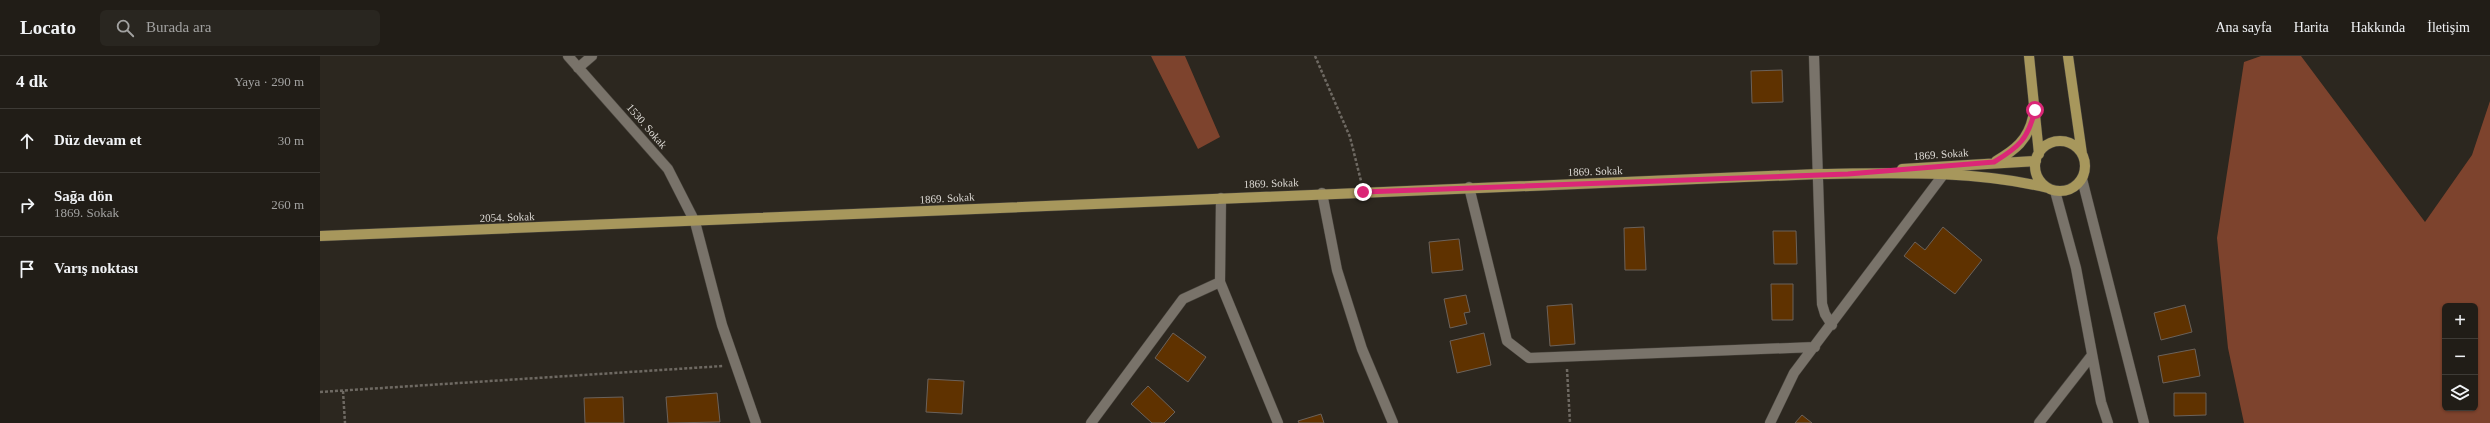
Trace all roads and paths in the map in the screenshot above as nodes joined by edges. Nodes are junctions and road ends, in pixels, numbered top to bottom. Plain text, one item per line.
1 (568, 56) edge
2 (592, 56) edge
3 (1316, 56) edge
4 (1814, 56) edge
5 (2029, 56) edge
6 (2068, 56) edge
7 (578, 68) junction
8 (2035, 110) junction
9 (2082, 154) junction
10 (2038, 157) junction
11 (1994, 162) junction
12 (1819, 174) junction
13 (1848, 174) junction
14 (1943, 175) junction
15 (2082, 179) junction
16 (1468, 187) junction
17 (2052, 189) junction
18 (1363, 192) junction
19 (1322, 193) junction
20 (1221, 198) junction
21 (695, 222) junction
22 (320, 236) edge
23 (1220, 282) junction
24 (1832, 325) junction
25 (1815, 347) junction
26 (2092, 355) junction
27 (1566, 356) junction
28 (736, 365) junction
29 (343, 391) junction
30 (320, 392) edge
31 (345, 423) edge
32 (756, 423) edge
33 (1091, 423) edge
34 (1278, 423) edge
35 (1393, 423) edge
36 (1570, 423) edge
37 (1770, 423) edge
38 (2039, 423) edge
39 (2108, 423) edge
40 (2144, 423) edge

1 - 7 street, 1530. Sokak
2 - 7 street
3 - 18 path
4 - 12 street
5 - 8 main road
6 - 9 main road
7 - 21 street, 1530. Sokak
8 - 10 main road
8 - 11 main road
9 - 10 main road
9 - 15 main road
10 - 11 main road, 1869. Sokak
10 - 17 main road
11 - 13 main road, 1869. Sokak
12 - 13 main road, 1869. Sokak
12 - 16 main road, 1869. Sokak
12 - 24 street
13 - 14 main road, 1869. Sokak
14 - 17 main road, 1869. Sokak
14 - 24 street
15 - 17 main road
15 - 40 street
16 - 18 main road, 1869. Sokak
16 - 27 street
17 - 26 street
18 - 19 main road, 1869. Sokak
19 - 20 main road, 1869. Sokak
19 - 35 street
20 - 21 main road, 1869. Sokak
20 - 23 street
21 - 22 main road, 2054. Sokak
21 - 28 street, 1530. Sokak
23 - 33 street
23 - 34 street
24 - 25 street
25 - 27 street
25 - 37 street
26 - 38 street
26 - 39 street
27 - 36 path
28 - 29 path
28 - 32 street, 1530. Sokak
29 - 30 path
29 - 31 path

